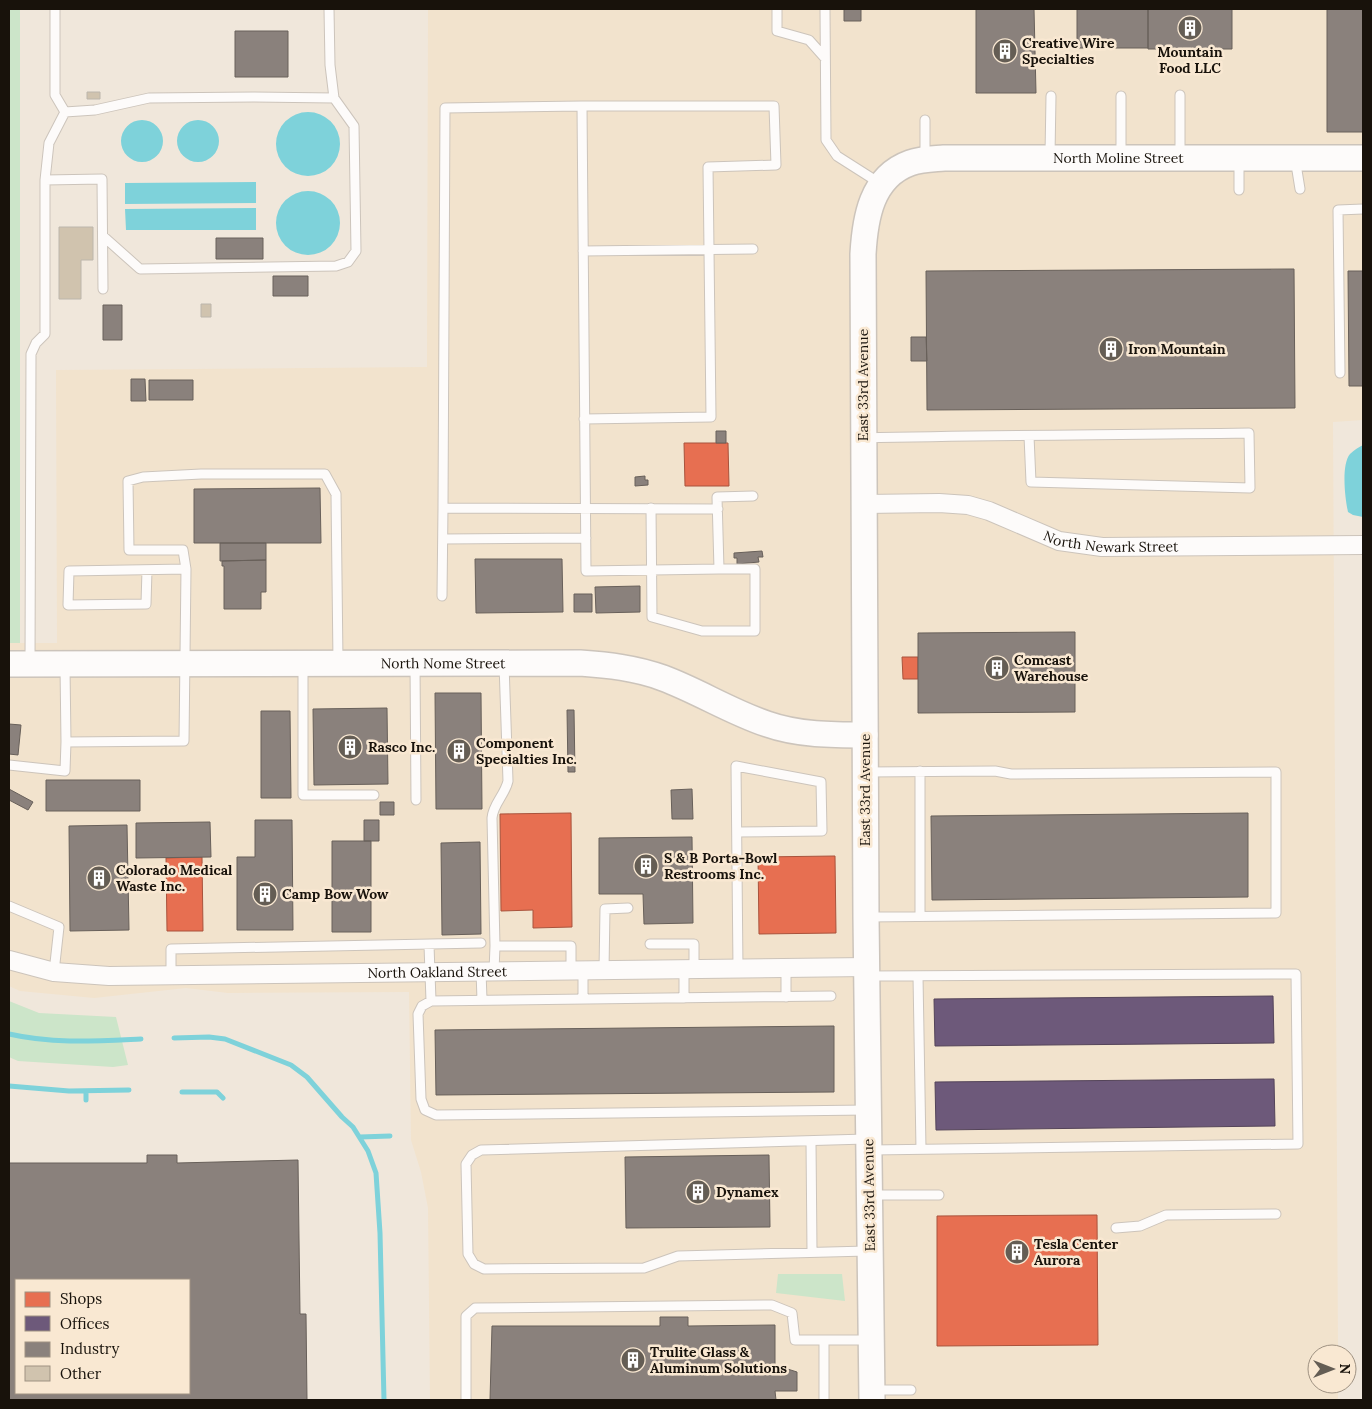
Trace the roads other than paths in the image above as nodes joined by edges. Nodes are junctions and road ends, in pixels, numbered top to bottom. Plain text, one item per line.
1 (55, 9) edge
2 (329, 9) edge
3 (777, 9) edge
4 (825, 9) edge
5 (825, 58) junction
6 (1180, 94) dead end
7 (1050, 96) dead end
8 (1121, 96) dead end
9 (334, 98) junction
10 (582, 106) junction
11 (65, 112) junction
12 (925, 120) dead end
13 (1050, 158) junction
14 (1121, 158) junction
15 (1180, 158) junction
16 (1238, 158) junction
17 (1295, 158) junction
18 (1363, 158) edge
19 (926, 160) junction
20 (45, 180) junction
21 (881, 184) junction
22 (1300, 189) dead end
23 (1239, 190) dead end
24 (1363, 210) edge
25 (103, 236) junction
26 (753, 249) dead end
27 (583, 251) junction
28 (709, 251) junction
29 (103, 289) dead end
30 (1340, 373) dead end
31 (584, 419) junction
32 (1029, 436) junction
33 (864, 438) junction
34 (753, 496) dead end
35 (864, 504) junction
36 (443, 508) junction
37 (586, 508) junction
38 (651, 508) junction
39 (718, 509) junction
40 (586, 538) junction
41 (443, 539) junction
42 (1363, 545) edge
43 (719, 569) junction
44 (147, 570) junction
45 (186, 570) junction
46 (652, 571) junction
47 (442, 596) dead end
48 (415, 663) junction
49 (504, 663) junction
50 (20, 664) edge
51 (65, 664) junction
52 (185, 664) junction
53 (303, 664) junction
54 (338, 664) junction
55 (865, 735) junction
56 (66, 742) junction
57 (9, 765) edge
58 (920, 771) junction
59 (865, 772) junction
60 (374, 795) dead end
61 (416, 800) dead end
62 (737, 832) junction
63 (9, 906) edge
64 (628, 908) dead end
65 (920, 916) junction
66 (866, 917) junction
67 (480, 944) dead end
68 (650, 944) dead end
69 (429, 945) junction
70 (496, 946) junction
71 (9, 960) edge
72 (786, 968) junction
73 (689, 969) junction
74 (738, 969) junction
75 (577, 970) junction
76 (604, 970) junction
77 (488, 971) junction
78 (54, 972) junction
79 (430, 972) junction
80 (867, 972) junction
81 (171, 975) junction
82 (918, 976) junction
83 (832, 996) dead end
84 (786, 997) junction
85 (684, 998) junction
86 (583, 999) junction
87 (482, 1000) junction
88 (431, 1001) junction
89 (868, 1110) junction
90 (811, 1142) junction
91 (869, 1145) junction
92 (921, 1149) junction
93 (869, 1195) junction
94 (939, 1195) dead end
95 (1276, 1214) dead end
96 (1116, 1228) dead end
97 (812, 1251) junction
98 (870, 1251) junction
99 (871, 1340) junction
100 (824, 1341) junction
101 (911, 1390) dead end
102 (872, 1395) edge
103 (466, 1400) edge
104 (824, 1400) edge

1 - 11 lane
2 - 9 lane
3 - 5 lane
4 - 5 lane
5 - 21 lane
6 - 15 lane
7 - 13 lane
8 - 14 lane
9 - 11 lane
9 - 25 lane
10 - 27 lane
10 - 28 lane
10 - 36 lane
11 - 20 lane
12 - 19 lane
13 - 14 street, North Moline Street
13 - 19 street, North Moline Street
14 - 15 street, North Moline Street
15 - 16 street, North Moline Street
16 - 17 street, North Moline Street
16 - 23 lane
17 - 18 street, North Moline Street
17 - 22 lane
19 - 21 street, North Moline Street
20 - 25 lane
20 - 50 lane
21 - 33 street, East 33rd Avenue
24 - 30 lane
25 - 29 lane
26 - 28 lane
27 - 28 lane
27 - 31 lane
28 - 31 lane
31 - 37 lane
32 - 32 lane
32 - 33 lane
33 - 35 street, East 33rd Avenue
34 - 39 lane
35 - 42 street, North Newark Street
35 - 55 street, East 33rd Avenue
36 - 37 lane
36 - 41 lane
37 - 38 lane
37 - 40 lane
38 - 39 lane
38 - 46 lane
39 - 43 lane
40 - 41 lane
40 - 46 lane
41 - 47 lane
43 - 46 lane
43 - 46 lane
44 - 44 lane
44 - 45 lane
45 - 52 lane
45 - 54 lane
48 - 49 street, North Nome Street
48 - 54 street, North Nome Street
48 - 61 lane
49 - 55 street, North Nome Street
49 - 70 lane
50 - 51 street, North Nome Street
51 - 52 street, North Nome Street
51 - 56 lane
52 - 53 street, North Nome Street
52 - 56 lane
53 - 54 street, North Nome Street
53 - 60 lane
55 - 59 street, East 33rd Avenue
56 - 57 lane
58 - 59 lane
58 - 65 lane
58 - 65 lane
59 - 66 street, East 33rd Avenue
62 - 62 lane
62 - 74 lane
63 - 78 lane
64 - 76 lane
65 - 66 lane
66 - 80 street, East 33rd Avenue
67 - 69 lane
68 - 73 lane
69 - 79 lane
69 - 81 lane
70 - 75 lane
70 - 77 lane
71 - 78 street, North Oakland Street
72 - 74 street, North Oakland Street
72 - 80 street, North Oakland Street
72 - 84 lane
73 - 74 street, North Oakland Street
73 - 76 street, North Oakland Street
73 - 85 lane
75 - 76 street, North Oakland Street
75 - 77 street, North Oakland Street
75 - 86 lane
77 - 79 street, North Oakland Street
77 - 87 lane
78 - 81 street, North Oakland Street
79 - 81 street, North Oakland Street
79 - 88 lane
80 - 82 lane
80 - 89 street, East 33rd Avenue
82 - 92 lane
82 - 92 lane
83 - 84 lane
84 - 85 lane
85 - 86 lane
86 - 87 lane
87 - 88 lane
88 - 89 lane
89 - 91 street, East 33rd Avenue
90 - 91 lane
90 - 97 lane
90 - 97 lane
91 - 92 lane
91 - 93 street, East 33rd Avenue
93 - 94 lane
93 - 98 street, East 33rd Avenue
95 - 96 lane
97 - 98 lane
98 - 99 street, East 33rd Avenue
99 - 100 lane
99 - 102 street, East 33rd Avenue
100 - 103 lane
100 - 104 lane
101 - 102 lane

